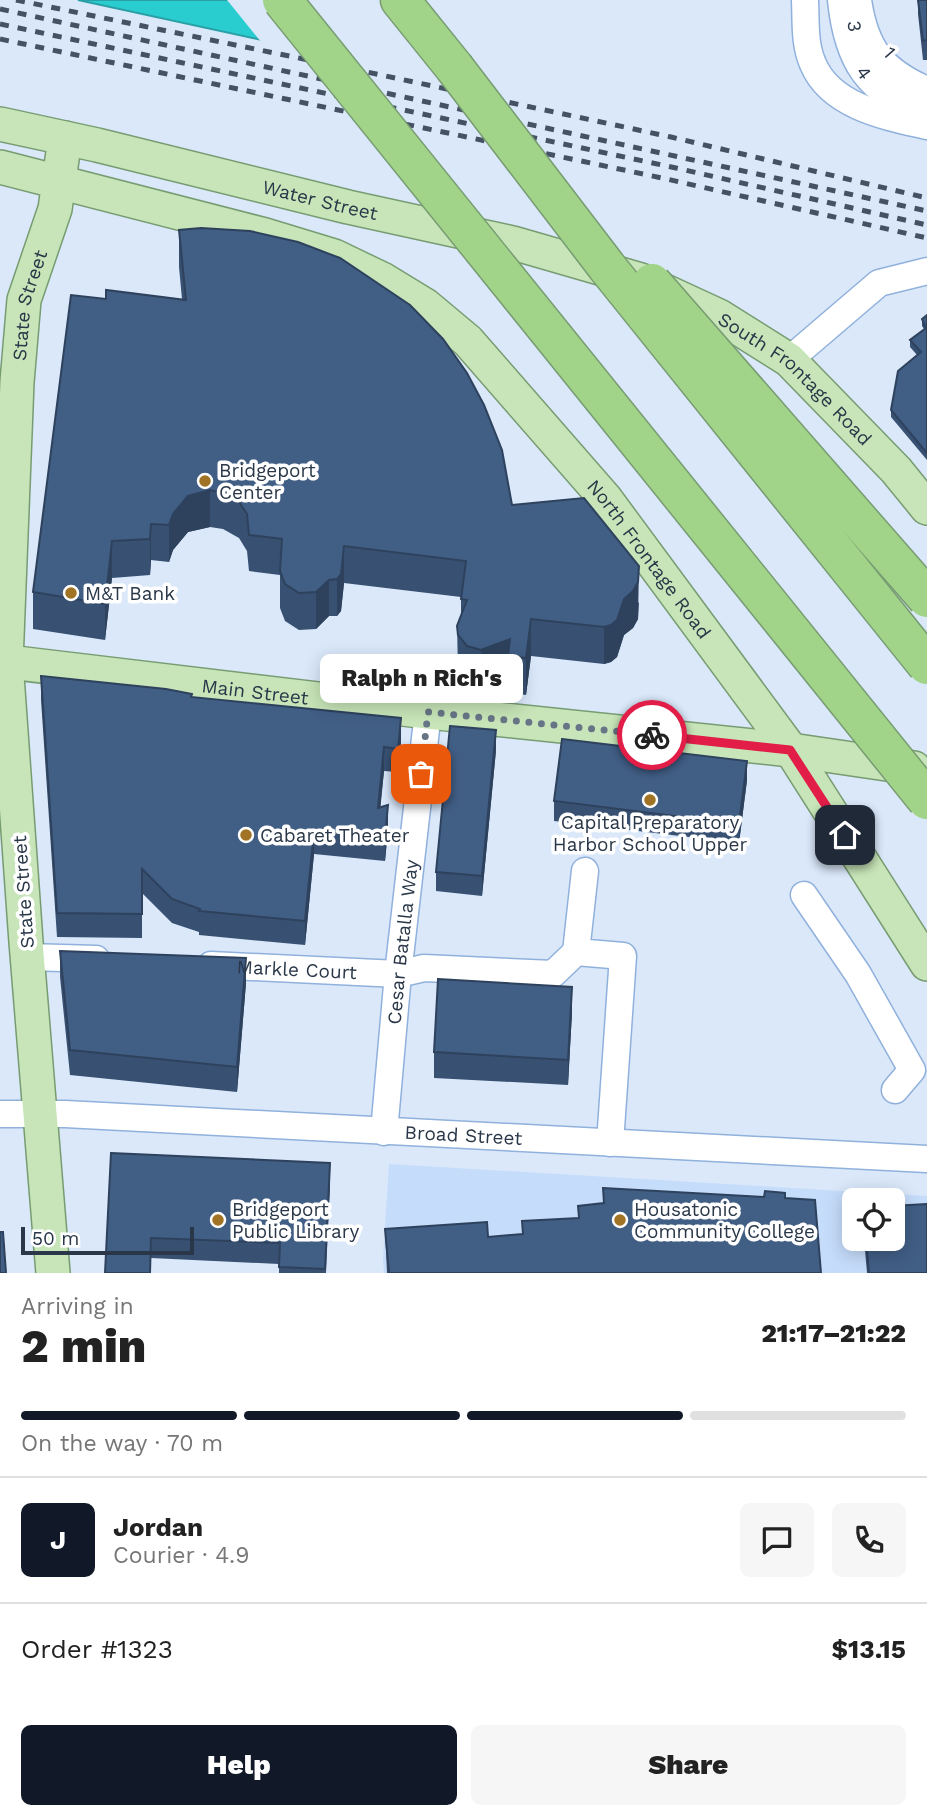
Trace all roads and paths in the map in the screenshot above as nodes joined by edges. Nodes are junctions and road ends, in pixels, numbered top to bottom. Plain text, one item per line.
1 (282, 0) edge
2 (400, 0) edge
3 (805, 0) edge
4 (853, 4) edge
5 (454, 67) junction
6 (927, 79) edge
7 (927, 90) edge
8 (927, 101) edge
9 (927, 113) edge
10 (0, 124) edge
11 (927, 126) edge
12 (65, 138) junction
13 (0, 167) edge
14 (60, 184) junction
15 (927, 271) edge
16 (641, 280) joint
17 (789, 360) junction
18 (9, 383) edge
19 (927, 508) edge
20 (927, 598) edge
21 (3, 662) edge
22 (927, 666) edge
23 (428, 712) junction
24 (885, 748) junction
25 (790, 750) junction
26 (927, 770) edge
27 (927, 800) edge
28 (927, 819) edge
29 (585, 872) dead end
30 (804, 895) dead end
31 (576, 952) junction
32 (28, 957) junction
33 (121, 960) edge
34 (190, 964) edge
35 (927, 964) edge
36 (398, 974) junction
37 (895, 1090) dead end
38 (40, 1113) junction
39 (0, 1114) edge
40 (384, 1132) junction
41 (610, 1143) junction
42 (927, 1159) edge
43 (53, 1273) edge

1 - 24 highway, bridge
2 - 5 highway
3 - 11 street
4 - 6 street, 1
4 - 7 street
4 - 8 street, 3
4 - 9 street, 4
5 - 20 highway, bridge
5 - 22 highway, bridge
10 - 12 main road, Water Street
12 - 14 main road, State Street
12 - 16 main road, Water Street
13 - 14 main road
14 - 18 main road, State Street
14 - 25 main road, North Frontage Road
15 - 17 street
16 - 17 main road, South Frontage Road
17 - 19 main road, South Frontage Road
18 - 21 main road, State Street
21 - 23 main road, Main Street
21 - 32 main road, State Street
23 - 25 main road, Main Street
23 - 36 street, Cesar Batalla Way
24 - 27 highway, bridge
24 - 28 highway, bridge
25 - 26 main road, Main Street
25 - 35 main road, North Frontage Road
29 - 31 street
30 - 37 street
31 - 36 street, Markle Court
31 - 41 street
32 - 33 street
32 - 38 main road, State Street
34 - 36 street, Markle Court
36 - 40 street, Cesar Batalla Way
38 - 39 street, Broad Street
38 - 40 street, Broad Street
38 - 43 main road, State Street
40 - 41 street, Broad Street
41 - 42 street, Broad Street

